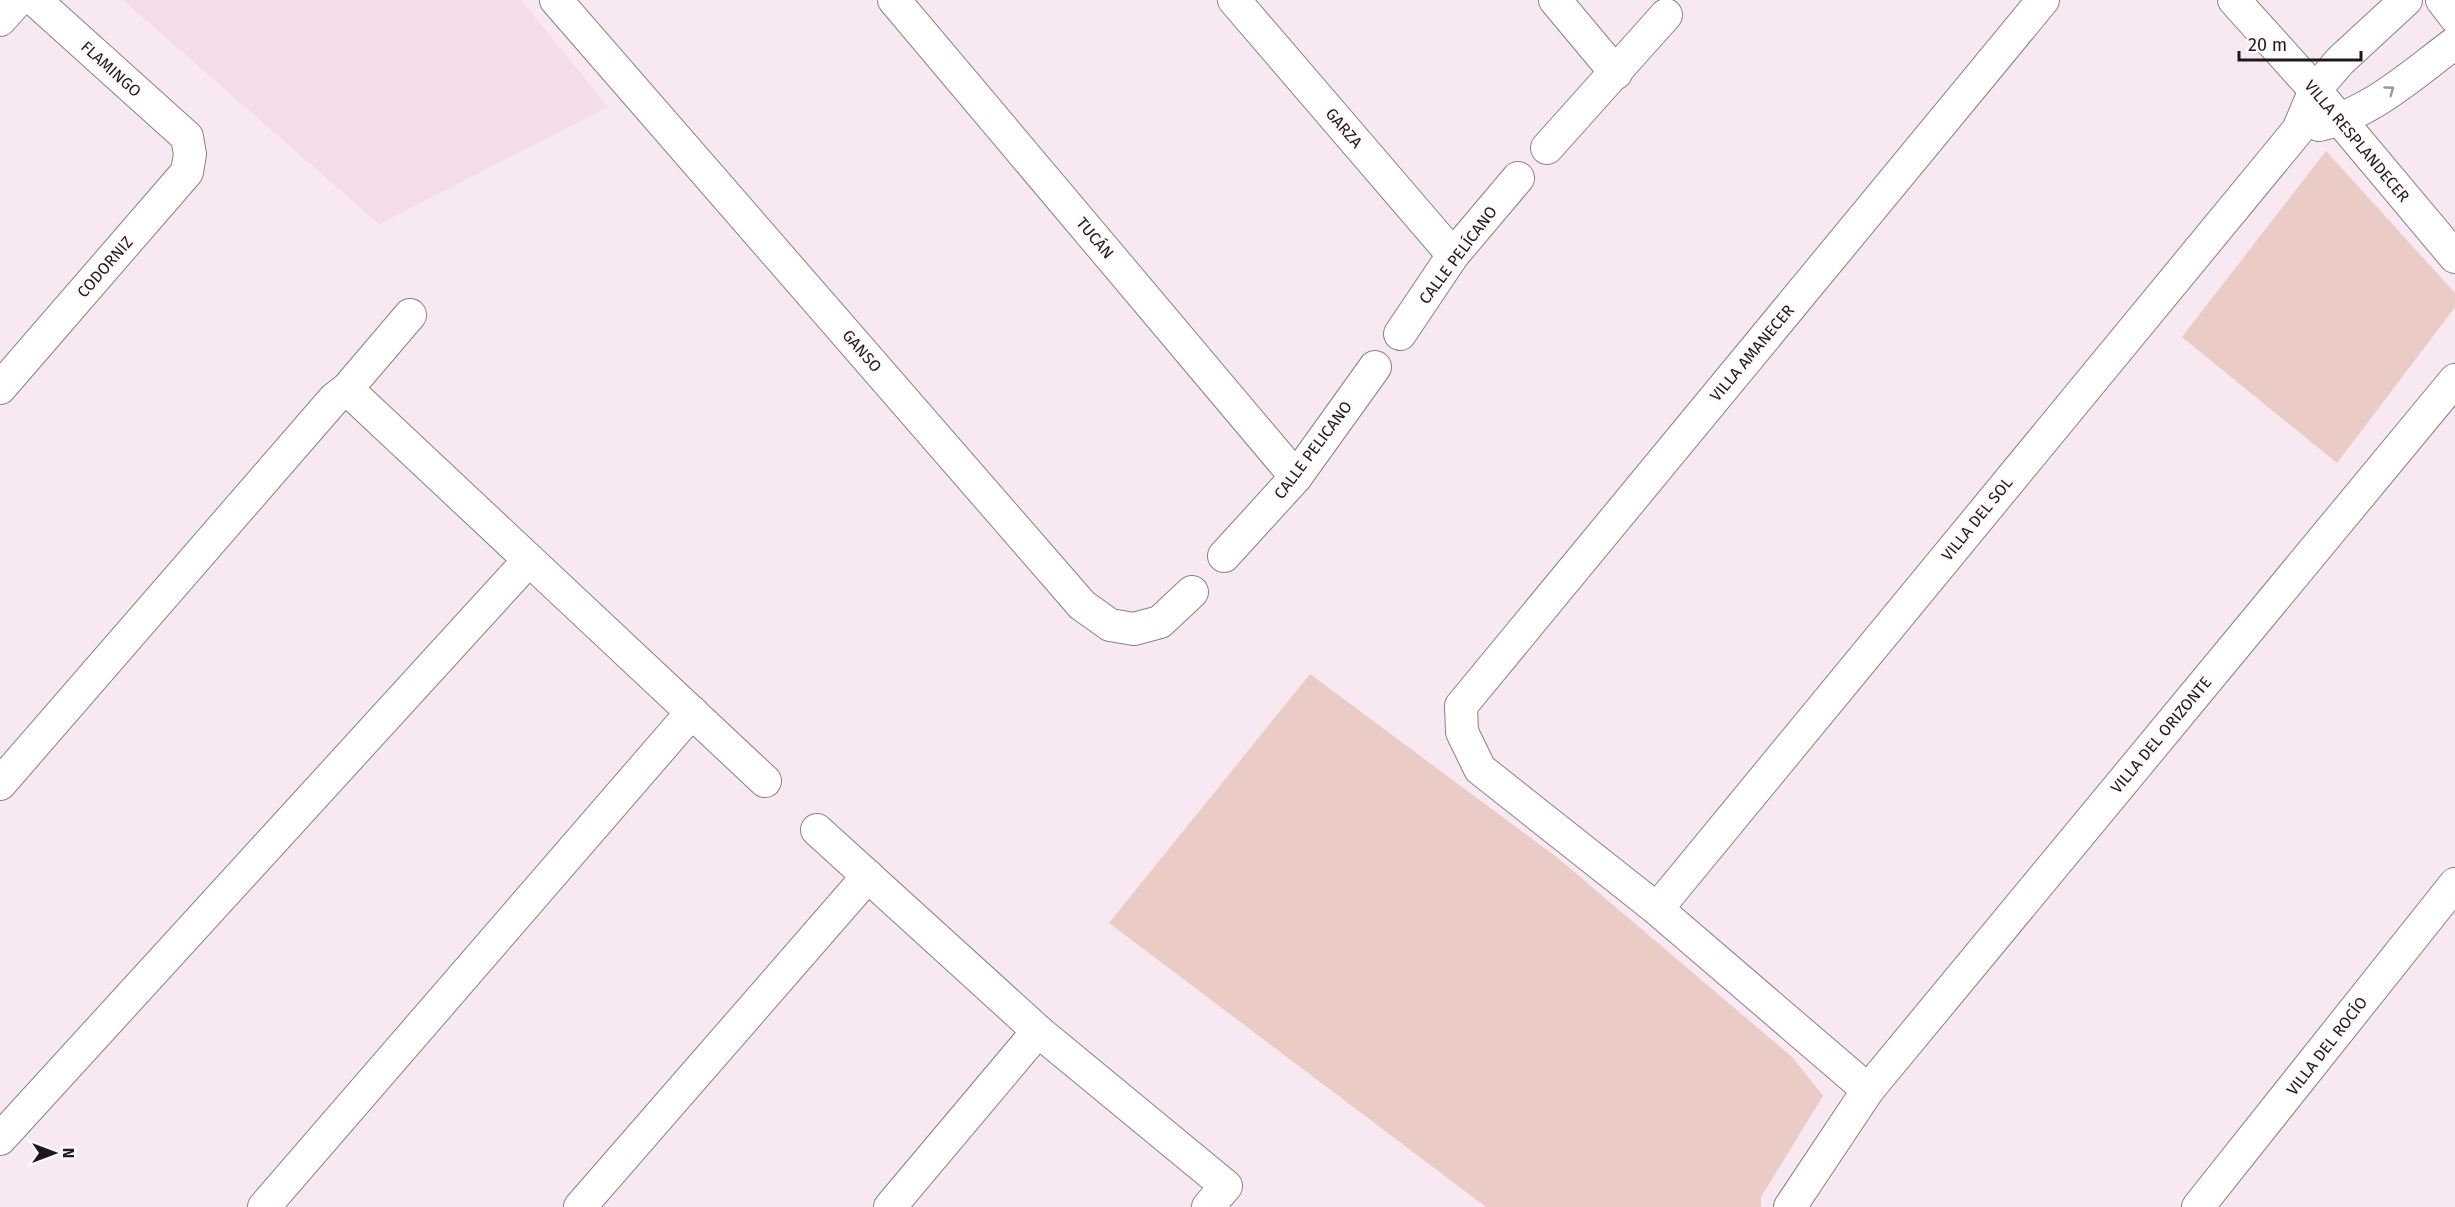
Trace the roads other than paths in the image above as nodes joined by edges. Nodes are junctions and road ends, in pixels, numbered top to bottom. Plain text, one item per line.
1 (18, 0) edge
2 (35, 0) edge
3 (556, 0) edge
4 (894, 0) edge
5 (1234, 0) edge
6 (1555, 0) edge
7 (2043, 0) edge
8 (2234, 0) edge
9 (2406, 0) edge
10 (2442, 0) edge
11 (1666, 15) dead end
12 (2455, 17) edge
13 (0, 20) edge
14 (2455, 43) edge
15 (1616, 73) junction
16 (2315, 90) junction
17 (2340, 121) junction
18 (2298, 130) junction
19 (187, 137) joint
20 (1547, 148) dead end
21 (1518, 178) dead end
22 (1453, 255) junction
23 (2455, 257) edge
24 (410, 315) dead end
25 (1400, 334) dead end
26 (1375, 367) dead end
27 (2455, 380) edge
28 (0, 388) edge
29 (347, 389) junction
30 (1296, 477) junction
31 (1224, 556) dead end
32 (528, 561) junction
33 (1192, 592) dead end
34 (692, 712) junction
35 (765, 781) dead end
36 (0, 784) edge
37 (817, 830) dead end
38 (868, 876) junction
39 (2455, 884) edge
40 (1657, 909) junction
41 (1038, 1031) junction
42 (1868, 1090) junction
43 (0, 1139) edge
44 (264, 1207) edge
45 (580, 1207) edge
46 (890, 1207) edge
47 (1208, 1207) edge
48 (1790, 1207) edge
49 (2198, 1207) edge

1 - 13 street
2 - 19 street, FLAMINGO
3 - 33 street, GANSO
4 - 30 street, TUCÁN
5 - 22 street, GARZA
6 - 15 street
7 - 40 street, VILLA AMANECER
8 - 16 street, VILLA RESPLANDECER
9 - 16 street, VILLA DEL SOL
10 - 12 street
11 - 15 street
17 -> 14 street
15 - 20 street
16 - 17 street, VILLA RESPLANDECER
16 - 18 street, VILLA DEL SOL
17 - 18 street
17 - 23 street, VILLA RESPLANDECER
18 - 40 street, VILLA DEL SOL
19 - 28 street, CODORNIZ
21 - 22 street, CALLE PELÍCANO
22 - 25 street, CALLE PELÍCANO
24 - 29 street
26 - 30 street, CALLE PELICANO
27 - 42 street, VILLA DEL ORIZONTE
29 - 32 street
29 - 36 street
30 - 31 street, CALLE PELICANO
32 - 34 street
32 - 43 street
34 - 35 street
34 - 44 street
37 - 38 street
38 - 41 street
38 - 45 street
39 - 49 street, VILLA DEL ROCÍO
40 - 42 street
41 - 46 street
41 - 47 street
42 - 48 street, VILLA DEL ORIZONTE

